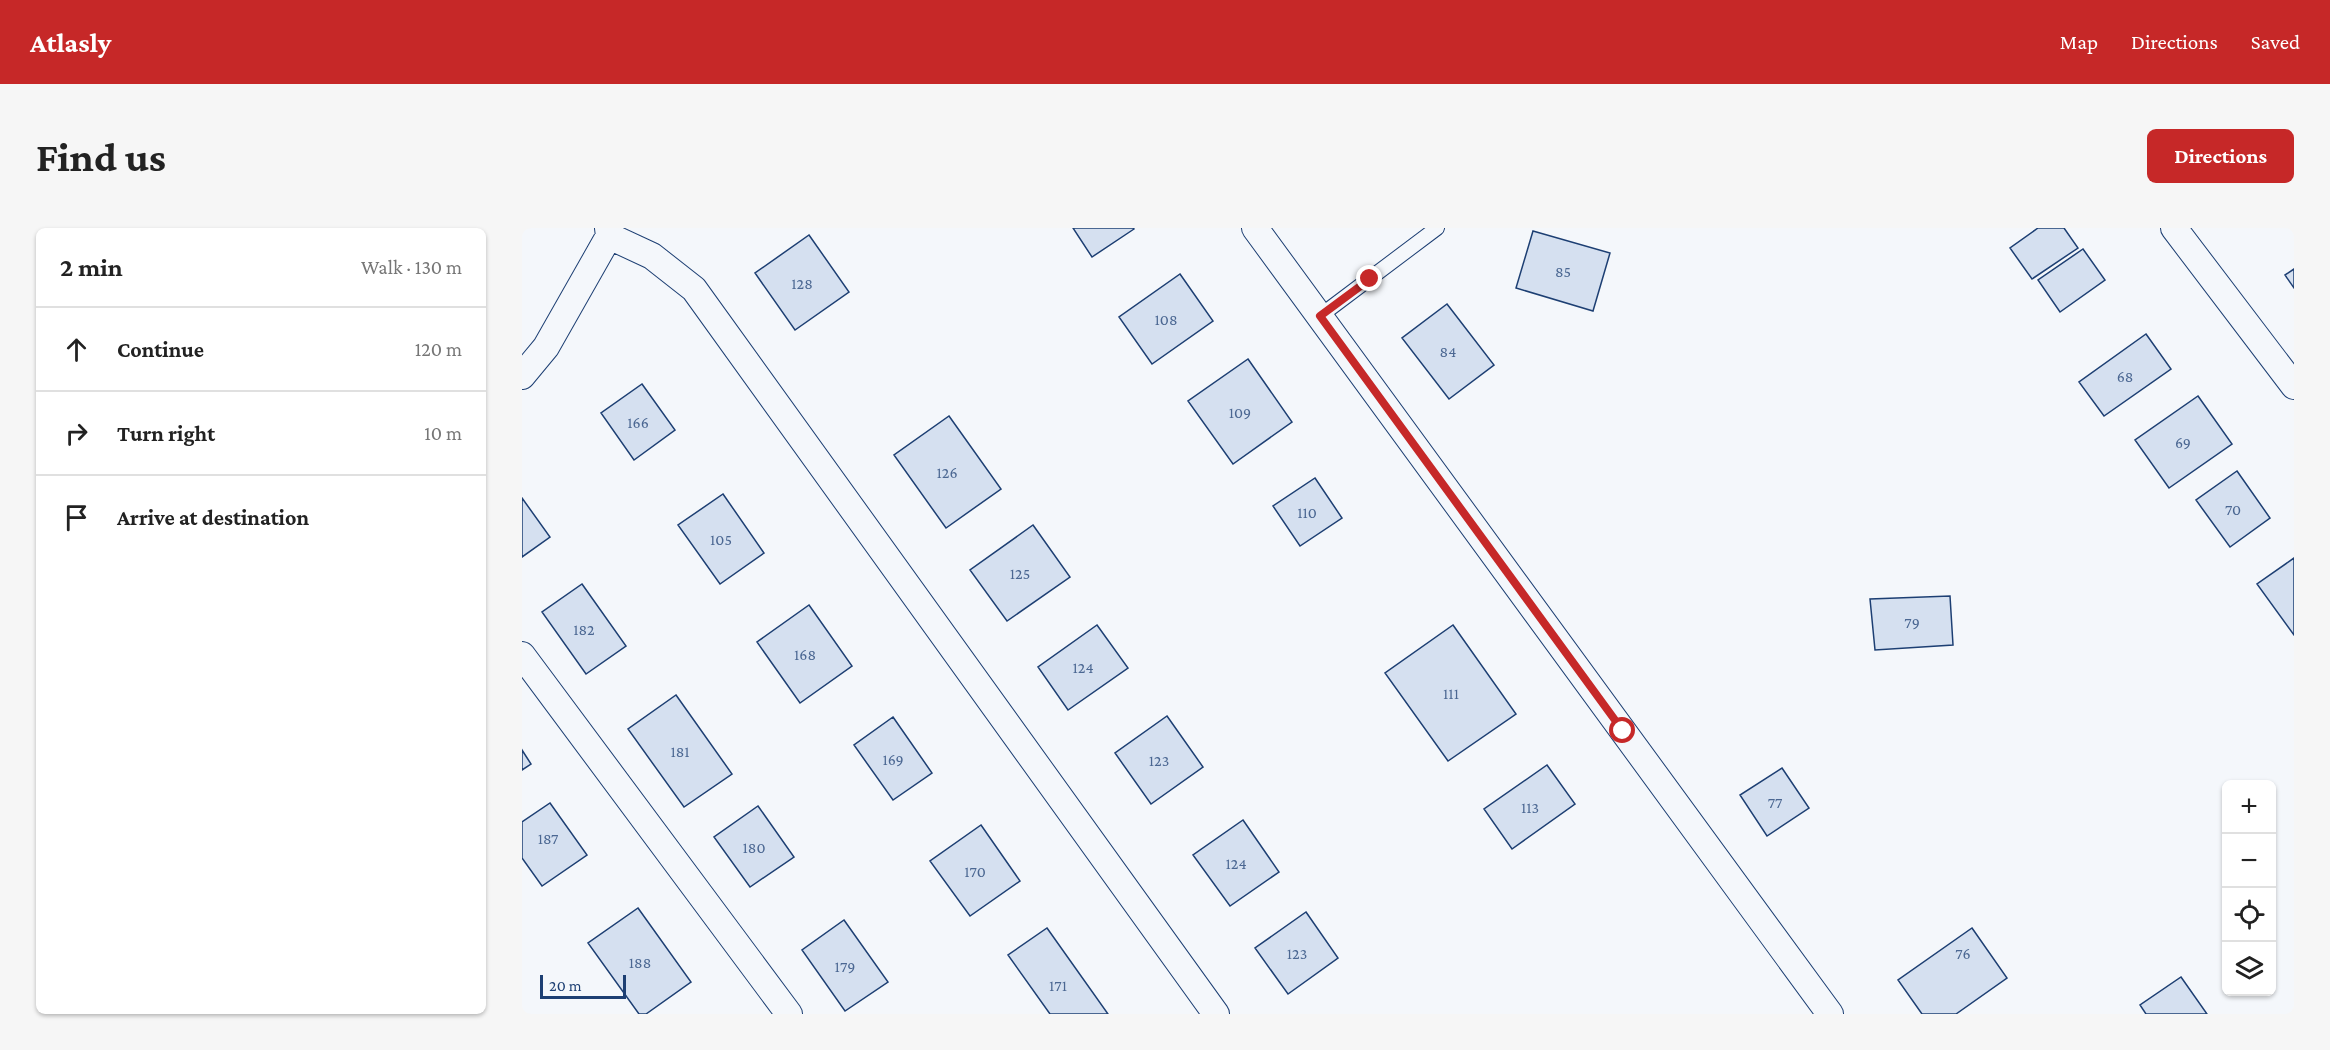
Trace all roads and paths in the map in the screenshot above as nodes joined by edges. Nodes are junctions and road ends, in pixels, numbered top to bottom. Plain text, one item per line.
1 (1255, 228) edge
2 (1437, 228) edge
3 (2174, 228) edge
4 (609, 232) edge
5 (1320, 316) junction
6 (522, 376) edge
7 (2294, 386) edge
8 (522, 655) edge
9 (789, 1014) edge
10 (1216, 1014) edge
11 (1830, 1014) edge

1 - 5 street
2 - 5 lane
3 - 7 street
4 - 6 street
4 - 10 street
5 - 11 street
8 - 9 street

